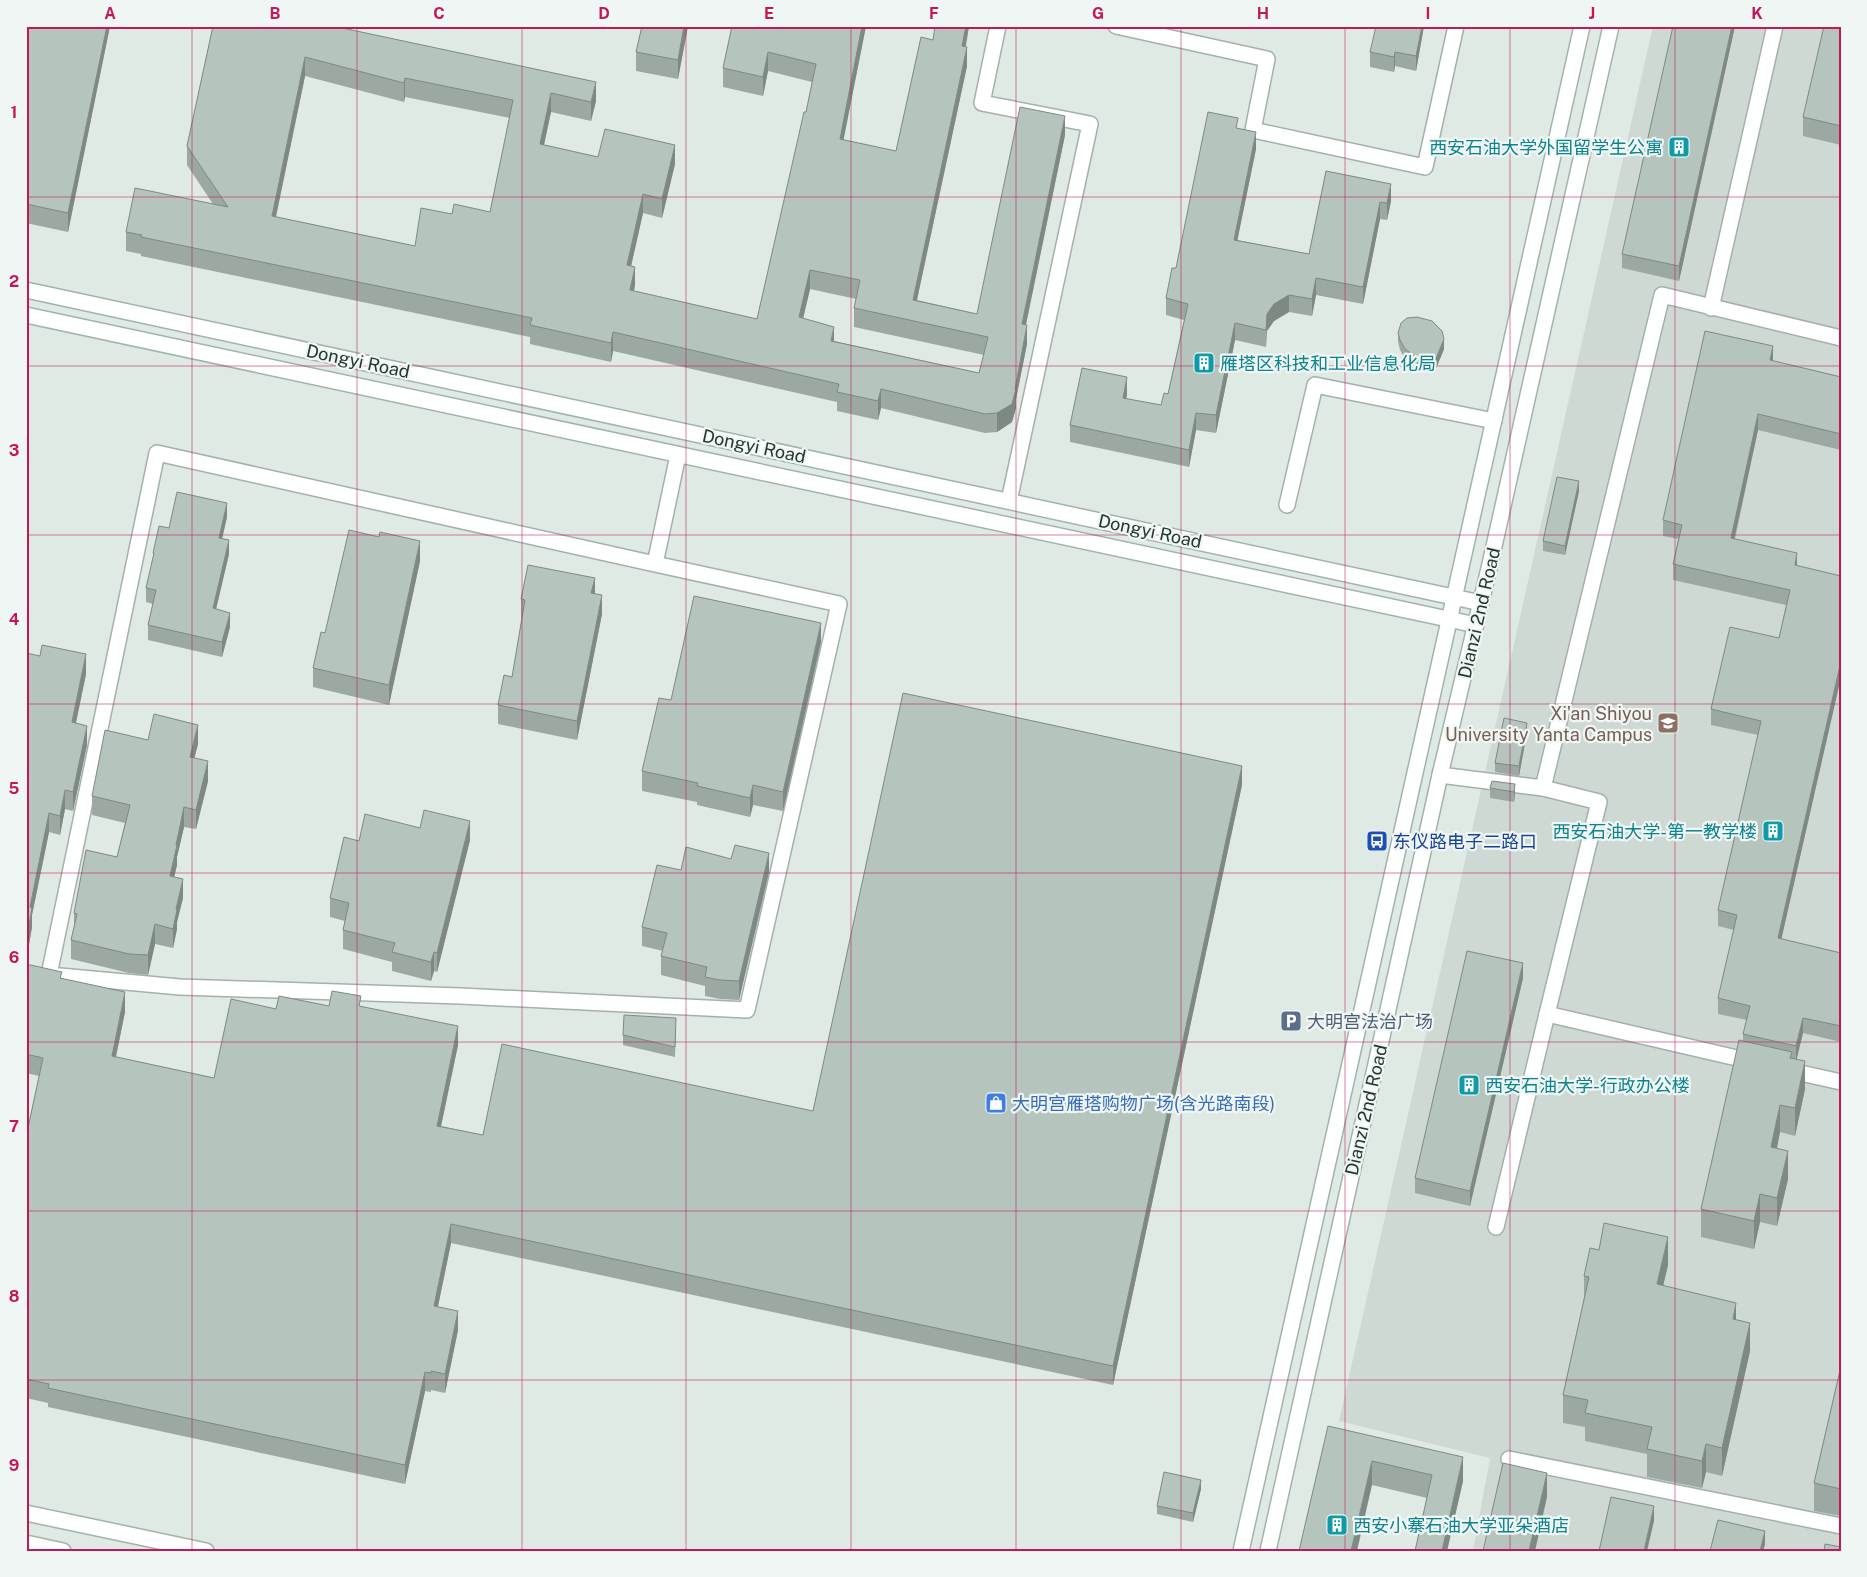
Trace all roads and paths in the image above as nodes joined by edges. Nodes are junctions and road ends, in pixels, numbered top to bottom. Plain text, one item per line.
1 (998, 26) edge
2 (1116, 26) edge
3 (1456, 26) edge
4 (1582, 26) edge
5 (1611, 26) edge
6 (1775, 26) edge
7 (1136, 28) edge
8 (26, 290) edge
9 (1712, 308) junction
10 (26, 315) edge
11 (1841, 338) edge
12 (1494, 421) junction
13 (678, 455) junction
14 (1009, 501) junction
15 (1287, 505) dead end
16 (655, 564) junction
17 (1453, 597) junction
18 (1481, 603) junction
19 (1449, 620) junction
20 (1476, 625) junction
21 (1440, 775) junction
22 (1543, 788) junction
23 (1547, 1014) junction
24 (1841, 1082) edge
25 (1496, 1227) dead end
26 (1509, 1459) dead end
27 (26, 1513) edge
28 (1841, 1526) edge
29 (26, 1543) edge
30 (63, 1551) edge
31 (206, 1551) edge
32 (1241, 1551) edge
33 (1268, 1551) edge

1 - 14 street
2 - 7 street
3 - 7 street
4 - 12 street, Dianzi 2nd Road
5 - 18 street, Dianzi 2nd Road
6 - 9 street
8 - 14 street, Dongyi Road
9 - 11 street
9 - 22 street
10 - 13 street, Dongyi Road
12 - 15 street
12 - 17 street, Dianzi 2nd Road
13 - 16 street
13 - 19 street, Dongyi Road
14 - 17 street, Dongyi Road
16 - 16 street
17 - 18 street, Dongyi Road
17 - 19 street, Dianzi 2nd Road
18 - 20 street, Dianzi 2nd Road
19 - 20 street, Dongyi Road
19 - 32 street, Dianzi 2nd Road
20 - 21 street, Dianzi 2nd Road
21 - 22 street
21 - 33 street, Dianzi 2nd Road
22 - 23 street
23 - 24 street
23 - 25 street
26 - 28 street
27 - 31 street
29 - 30 street

